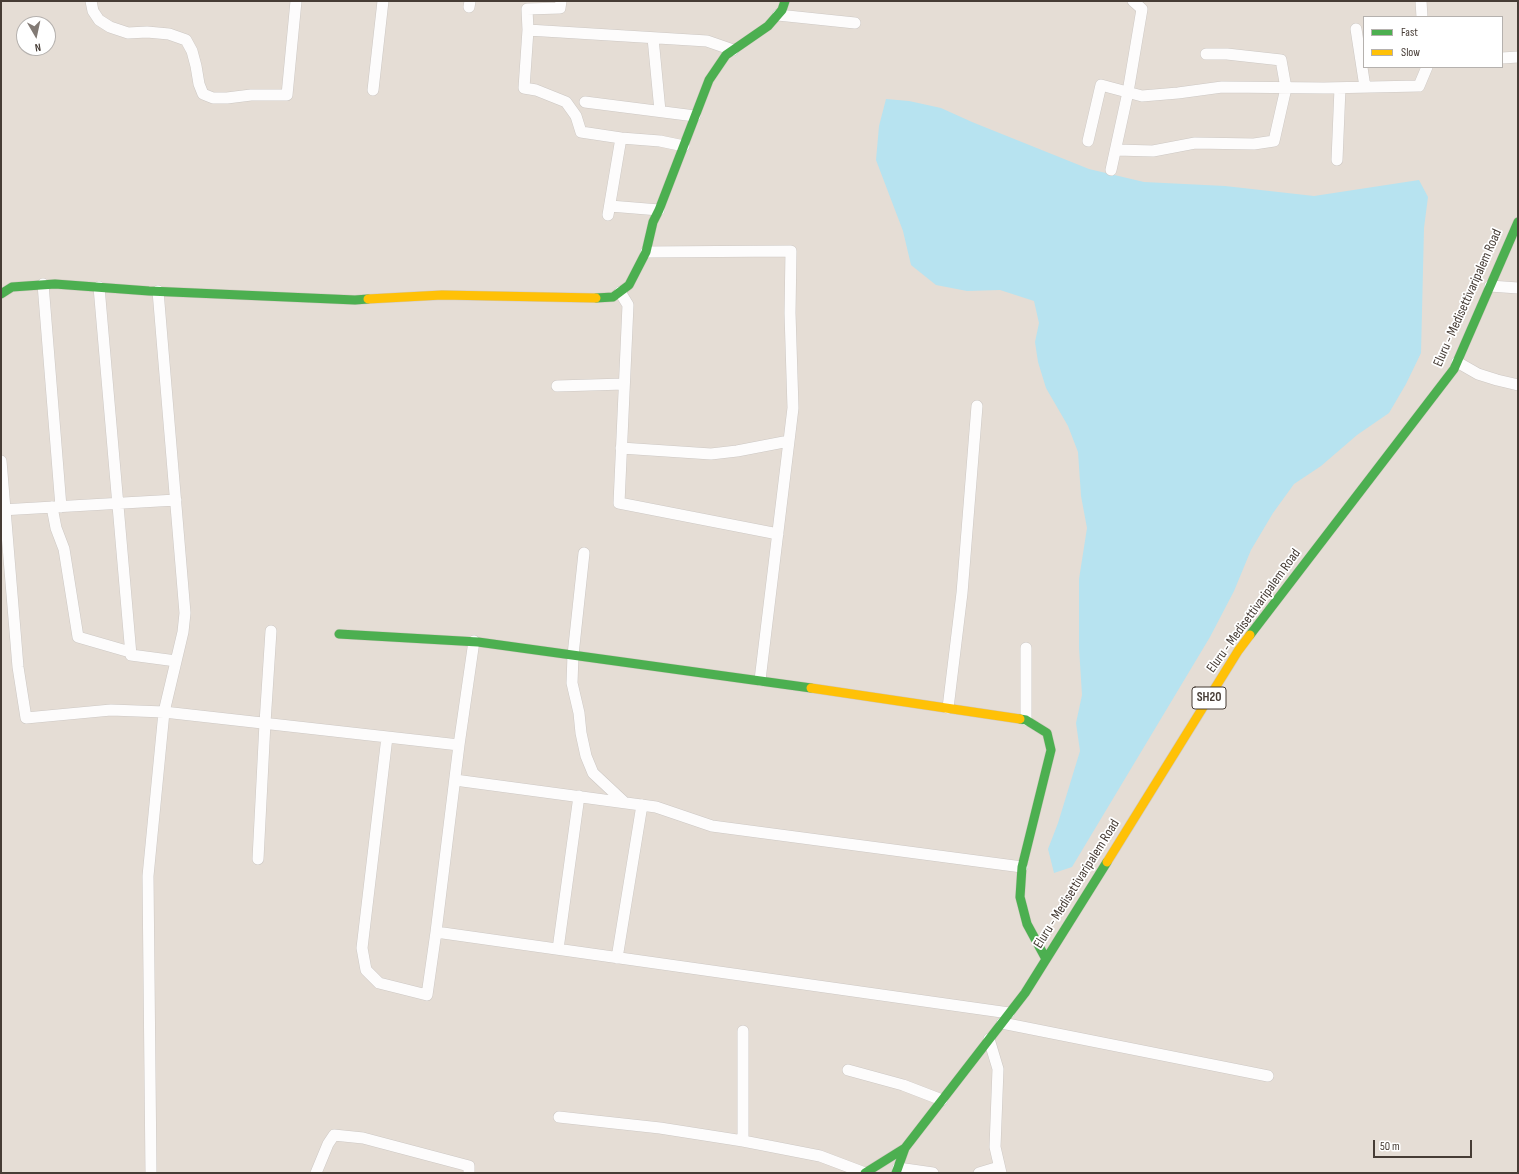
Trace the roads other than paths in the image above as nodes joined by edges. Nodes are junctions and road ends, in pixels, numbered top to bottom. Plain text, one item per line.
1 (91, 1) edge
2 (296, 1) edge
3 (382, 1) edge
4 (560, 1) edge
5 (785, 1) edge
6 (1133, 1) edge
7 (1421, 1) edge
8 (778, 15) junction
9 (1422, 16) edge
10 (855, 23) dead end
11 (1356, 29) dead end
12 (528, 30) junction
13 (653, 38) junction
14 (733, 50) junction
15 (1206, 54) dead end
16 (1518, 57) edge
17 (1503, 58) edge
18 (1427, 68) edge
19 (1365, 87) junction
20 (1286, 88) junction
21 (1340, 88) junction
22 (373, 90) dead end
23 (1128, 92) junction
24 (585, 102) dead end
25 (660, 111) junction
26 (695, 116) junction
27 (621, 138) junction
28 (1088, 141) dead end
29 (684, 146) junction
30 (1116, 150) junction
31 (1337, 160) dead end
32 (1111, 170) dead end
33 (659, 210) junction
34 (1518, 222) edge
35 (646, 252) junction
36 (43, 284) junction
37 (1490, 286) junction
38 (99, 287) junction
39 (1518, 288) edge
40 (158, 291) junction
41 (620, 292) junction
42 (1, 294) edge
43 (1457, 362) junction
44 (624, 384) junction
45 (1518, 385) edge
46 (557, 386) dead end
47 (977, 406) dead end
48 (789, 441) junction
49 (621, 448) junction
50 (1, 461) edge
51 (176, 500) junction
52 (117, 503) junction
53 (57, 507) junction
54 (3, 510) edge
55 (778, 534) junction
56 (584, 553) dead end
57 (271, 631) dead end
58 (339, 634) dead end
59 (474, 642) junction
60 (1026, 648) dead end
61 (130, 652) junction
62 (573, 655) junction
63 (176, 661) junction
64 (760, 680) junction
65 (948, 708) junction
66 (164, 712) junction
67 (1026, 720) junction
68 (264, 723) junction
69 (387, 737) junction
70 (459, 745) junction
71 (455, 780) junction
72 (579, 796) junction
73 (624, 802) junction
74 (642, 805) junction
75 (258, 859) dead end
76 (1022, 867) junction
77 (436, 932) junction
78 (558, 949) junction
79 (617, 958) junction
80 (1046, 959) junction
81 (1009, 1013) junction
82 (1002, 1023) junction
83 (743, 1031) dead end
84 (989, 1039) junction
85 (848, 1070) dead end
86 (1268, 1076) dead end
87 (942, 1100) junction
88 (559, 1117) dead end
89 (743, 1141) junction
90 (905, 1148) junction
91 (897, 1170) edge
92 (1000, 1170) edge
93 (151, 1173) edge
94 (316, 1173) edge
95 (469, 1173) edge
96 (865, 1173) edge
97 (933, 1173) edge
98 (978, 1173) edge

1 - 2 street
3 - 22 street
4 - 12 street
5 - 8 street
6 - 23 street
7 - 9 street
8 - 10 street
8 - 14 street
11 - 19 street
12 - 13 street
12 - 27 street
13 - 14 street
13 - 25 street
14 - 26 street
15 - 20 street
16 - 17 street
18 - 19 street
19 - 21 street
20 - 21 street
20 - 23 street
20 - 30 street
21 - 31 street
23 - 28 street
23 - 30 street
24 - 25 street
25 - 26 street
26 - 29 street
27 - 29 street
27 - 33 street
29 - 33 street
30 - 32 street
33 - 35 street
34 - 37 street, Eluru - Medisettivaripalem Road / SH20
35 - 41 street
35 - 48 street
36 - 38 street
36 - 42 street
36 - 53 street
37 - 39 street
37 - 43 street, Eluru - Medisettivaripalem Road / SH20
38 - 40 street
38 - 52 street
40 - 41 street
40 - 51 street
41 - 44 street
43 - 45 street
43 - 80 street, Eluru - Medisettivaripalem Road / SH20
44 - 46 street
44 - 49 street
47 - 65 street
48 - 49 street
48 - 55 street
49 - 55 street
50 - 54 street
51 - 52 street
51 - 63 street
52 - 53 street
52 - 61 street
53 - 54 street
53 - 61 street
54 - 66 street
55 - 64 street
56 - 62 street
57 - 68 street
58 - 59 street
59 - 62 street
59 - 70 street
60 - 67 street
61 - 63 street
62 - 64 street
62 - 73 street
63 - 66 street
64 - 65 street
65 - 67 street
66 - 68 street
66 - 93 street
67 - 76 street
68 - 69 street
68 - 75 street
69 - 70 street
69 - 77 street
70 - 71 street
71 - 72 street
71 - 77 street
72 - 73 street
72 - 78 street
73 - 74 street
74 - 76 street
74 - 79 street
76 - 80 street
77 - 78 street
78 - 79 street
79 - 81 street
80 - 81 street, Eluru - Medisettivaripalem Road / SH20
81 - 82 street, Eluru - Medisettivaripalem Road / SH20
82 - 84 street, Eluru - Medisettivaripalem Road / SH20
82 - 86 street
83 - 89 street
84 - 87 street, Eluru - Medisettivaripalem Road / SH20
84 - 92 street
85 - 87 street
87 - 90 street, Eluru - Medisettivaripalem Road / SH20
88 - 89 street
89 - 96 street
90 - 91 street, Eluru - Medisettivaripalem Road / SH20
90 - 96 street
91 - 97 street
92 - 98 street
94 - 95 street

